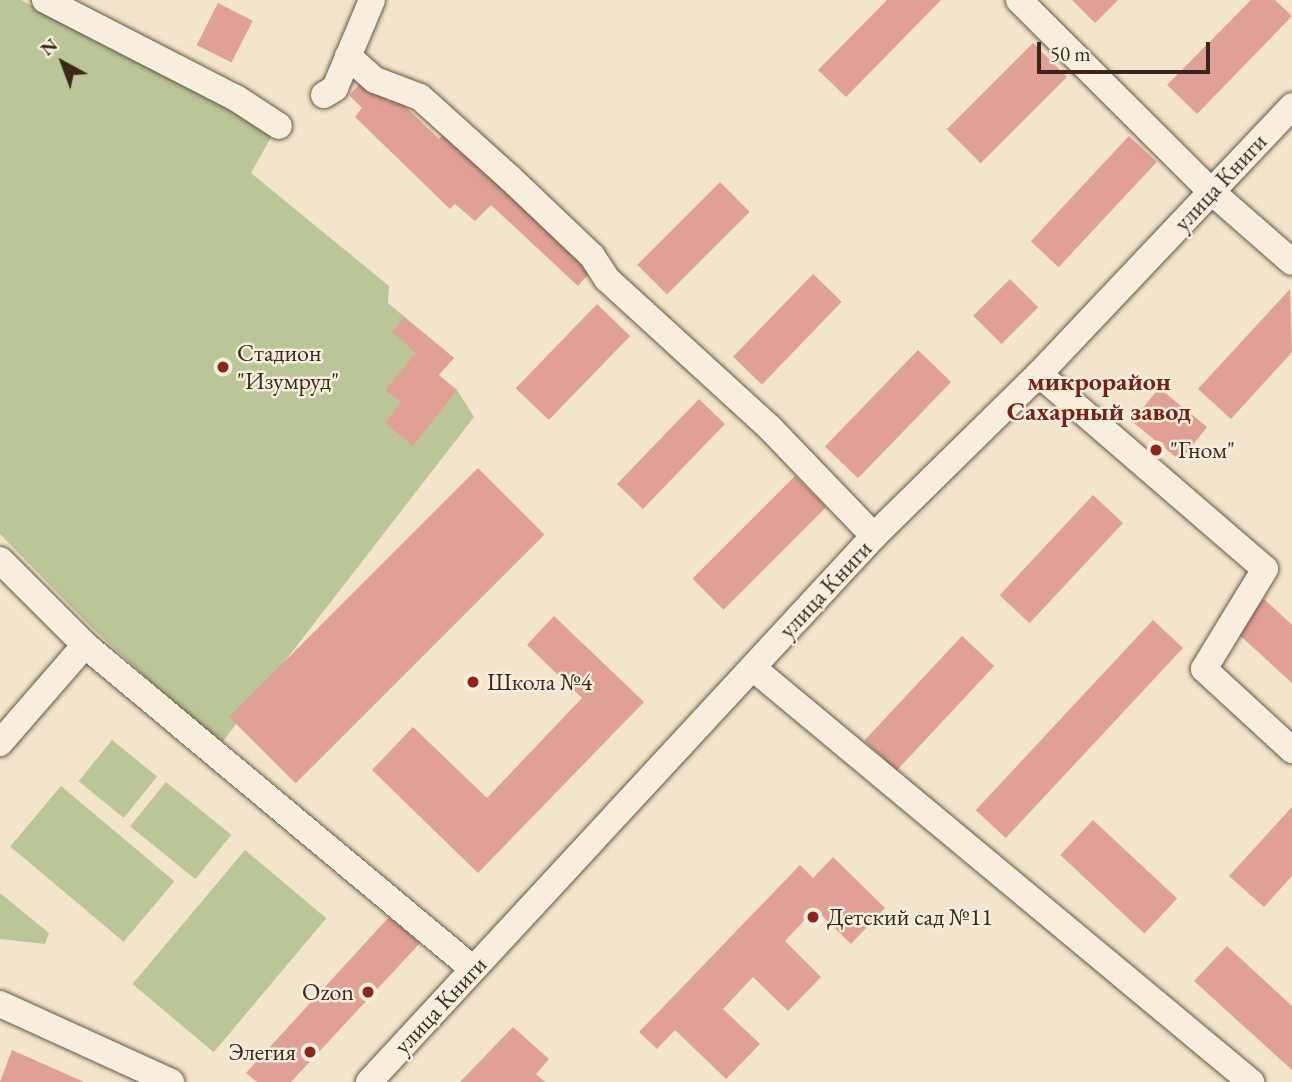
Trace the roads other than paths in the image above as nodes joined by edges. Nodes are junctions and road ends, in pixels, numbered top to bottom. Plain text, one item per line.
1 (45, 0) edge
2 (372, 0) edge
3 (1019, 0) edge
4 (348, 56) junction
5 (324, 95) dead end
6 (1292, 106) edge
7 (279, 126) dead end
8 (1212, 192) junction
9 (1292, 262) edge
10 (1040, 374) junction
11 (874, 536) junction
12 (0, 559) edge
13 (85, 645) junction
14 (753, 668) junction
15 (0, 743) edge
16 (1292, 750) edge
17 (473, 969) junction
18 (0, 1004) edge
19 (171, 1082) edge
20 (369, 1082) edge
21 (1251, 1082) edge

1 - 7 street
2 - 4 street
3 - 8 street
4 - 5 street
4 - 11 street
6 - 8 street, улица Книги
8 - 9 street
8 - 10 street, улица Книги
10 - 11 street, улица Книги
10 - 16 street
11 - 14 street, улица Книги
12 - 13 street
13 - 15 street
13 - 17 street
14 - 17 street, улица Книги
14 - 21 street
17 - 20 street, улица Книги
18 - 19 street

